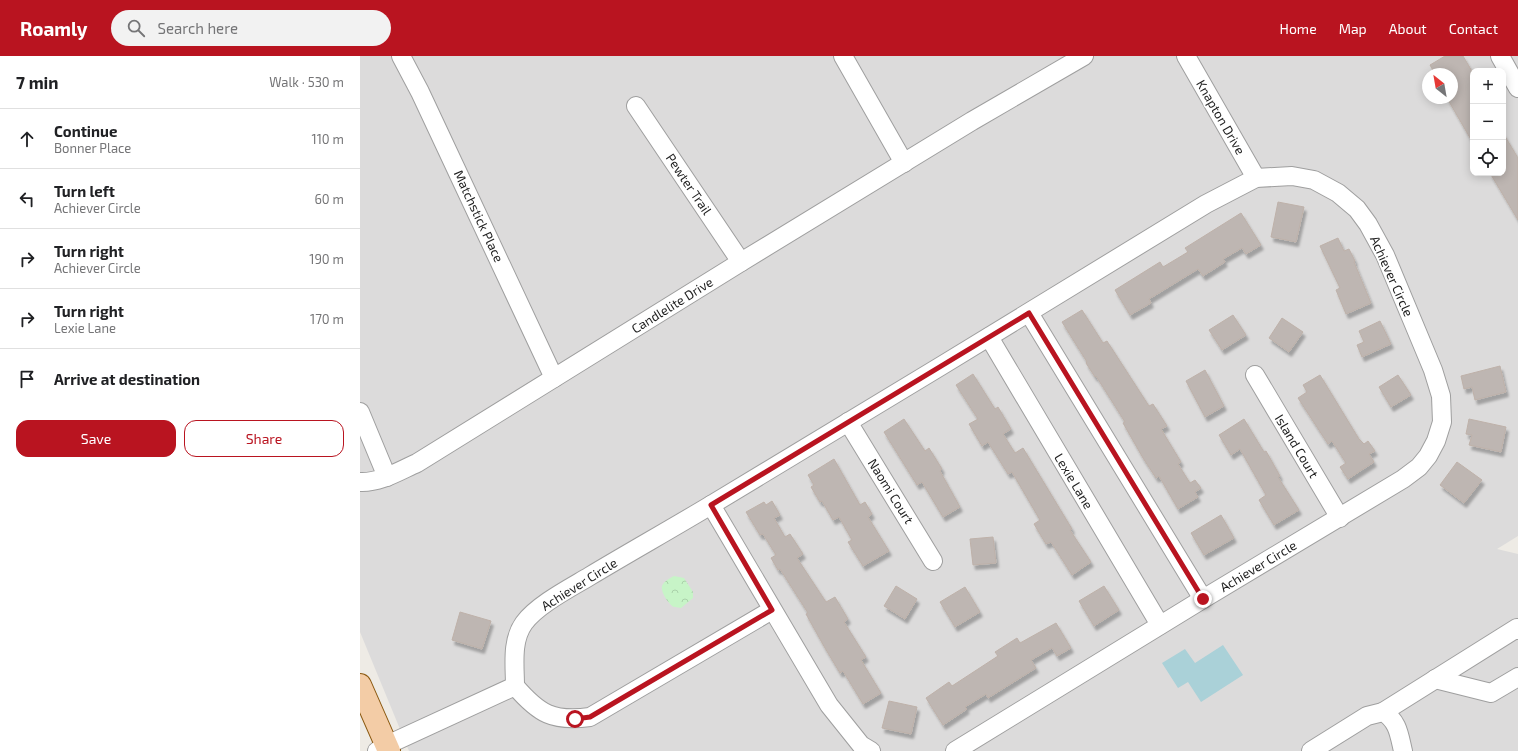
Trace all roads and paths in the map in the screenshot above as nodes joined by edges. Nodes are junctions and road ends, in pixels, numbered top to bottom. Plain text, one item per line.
1 (401, 56) edge
2 (843, 56) edge
3 (1084, 56) edge
4 (1186, 56) edge
5 (1500, 56) edge
6 (1518, 88) edge
7 (636, 106) dead end
8 (904, 162) junction
9 (1256, 178) junction
10 (741, 262) junction
11 (1029, 313) junction
12 (989, 337) junction
13 (1255, 375) dead end
14 (554, 378) junction
15 (360, 412) edge
16 (848, 422) junction
17 (387, 477) junction
18 (363, 486) edge
19 (711, 505) junction
20 (1340, 518) junction
21 (933, 561) dead end
22 (1203, 599) junction
23 (772, 610) junction
24 (1160, 625) junction
25 (1518, 630) edge
26 (1518, 677) edge
27 (1435, 679) junction
28 (360, 686) edge
29 (515, 686) junction
30 (1383, 712) junction
31 (384, 749) edge
32 (871, 751) edge
33 (955, 751) edge
34 (1311, 751) edge
35 (1403, 751) edge

1 - 14 street, Matchstick Place
2 - 8 street
3 - 8 street, Candlelite Drive
4 - 9 street, Knapton Drive
5 - 6 street
7 - 10 street, Pewter Trail
8 - 10 street, Candlelite Drive
9 - 11 street, Achiever Circle
9 - 20 street, Achiever Circle
10 - 14 street, Candlelite Drive
11 - 12 street, Achiever Circle
11 - 22 street
12 - 16 street, Achiever Circle
12 - 24 street, Lexie Lane
13 - 20 street, Island Court
14 - 17 street, Candlelite Drive
15 - 17 street
16 - 19 street, Achiever Circle
16 - 21 street, Naomi Court
17 - 18 street, Candlelite Drive
19 - 23 street
19 - 29 street, Achiever Circle
20 - 22 street, Achiever Circle
22 - 24 street, Achiever Circle
23 - 29 street
23 - 32 street
24 - 33 street, Achiever Circle
25 - 27 street
26 - 27 street
27 - 30 street
28 - 31 main road
29 - 31 street
30 - 34 street
30 - 35 street

